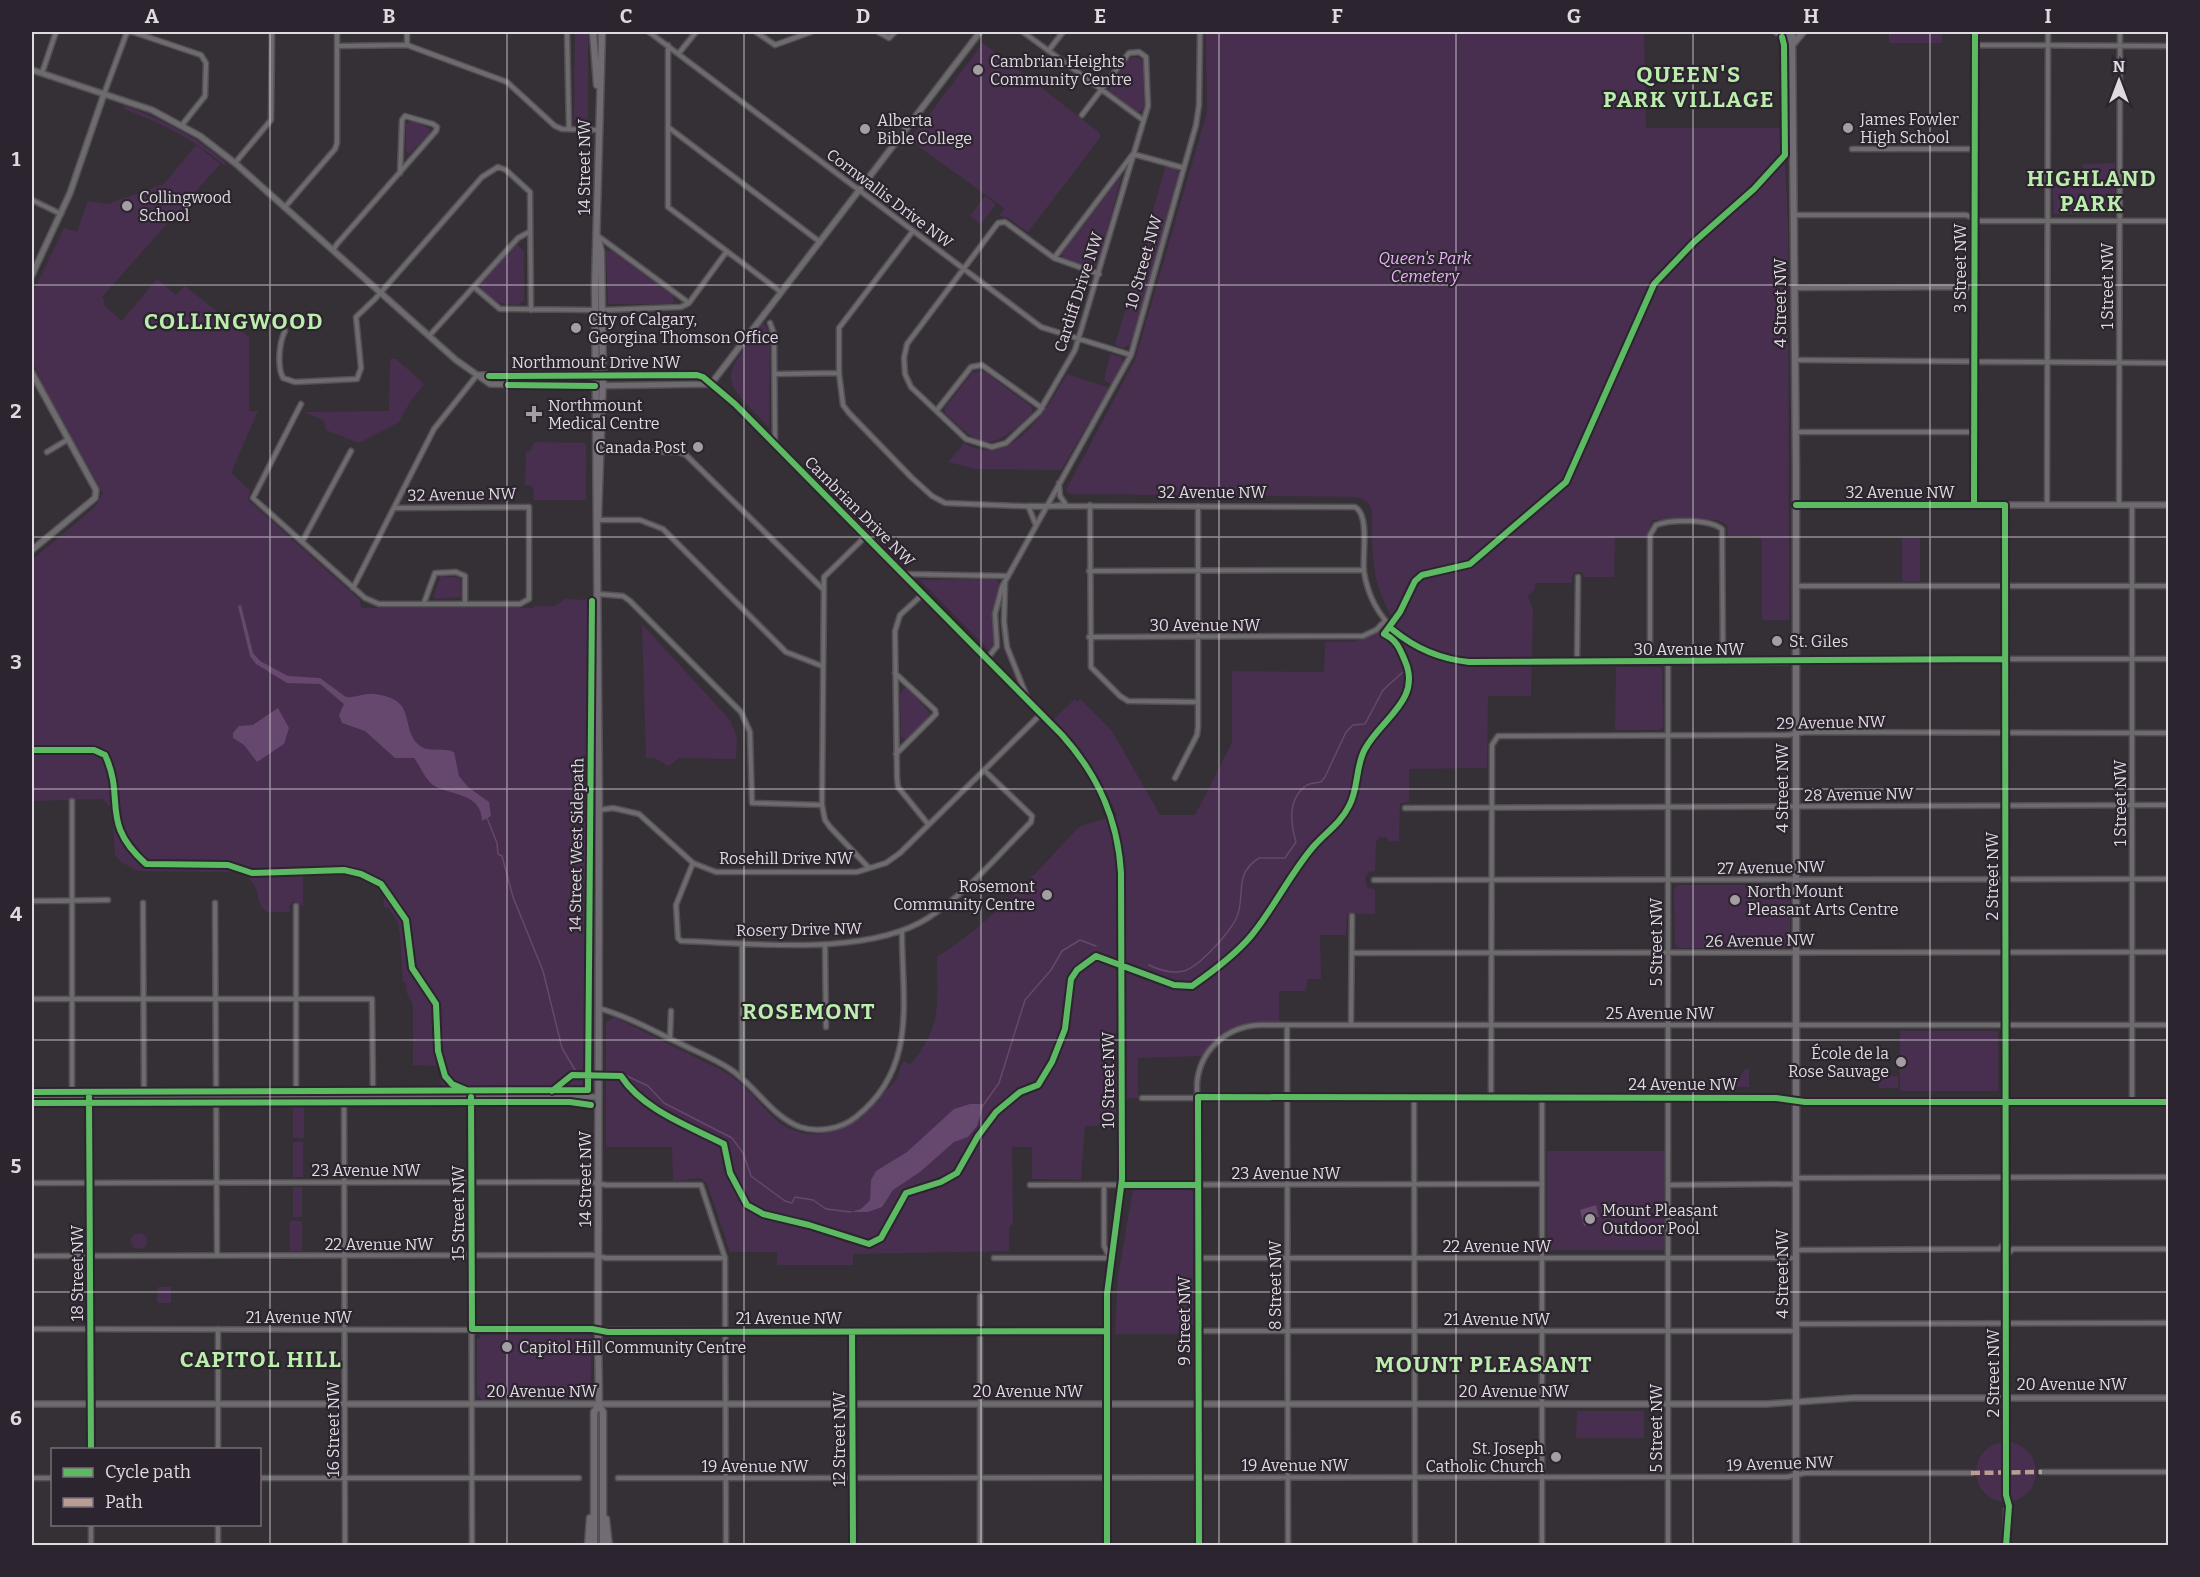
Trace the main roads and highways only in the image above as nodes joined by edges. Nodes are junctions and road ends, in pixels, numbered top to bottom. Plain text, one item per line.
1 (593, 32) edge
2 (602, 32) edge
3 (1777, 32) edge
4 (1792, 32) edge
5 (1803, 32) edge
6 (1792, 45) junction
7 (598, 98) junction
8 (598, 236) junction
9 (598, 520) junction
10 (599, 1405) junction
11 (594, 1491) junction
12 (603, 1491) junction
13 (588, 1545) edge
14 (594, 1545) edge
15 (603, 1545) edge
16 (609, 1545) edge
17 (1796, 1545) edge

1 - 7 main road, 14 Street NW
2 - 7 main road, 14 Street NW
3 - 6 main road
4 - 6 main road, 4 Street NW
5 - 6 main road
6 - 17 main road, 4 Street NW
7 - 8 main road, 14 Street NW
8 - 9 main road, 14 Street NW
8 - 9 main road, 14 Street NW
9 - 10 main road, 14 Street NW
10 - 11 main road, 14 Street NW
10 - 12 main road, 14 Street NW
11 - 13 main road
11 - 14 main road, 14 Street NW
12 - 15 main road, 14 Street NW
12 - 16 main road

